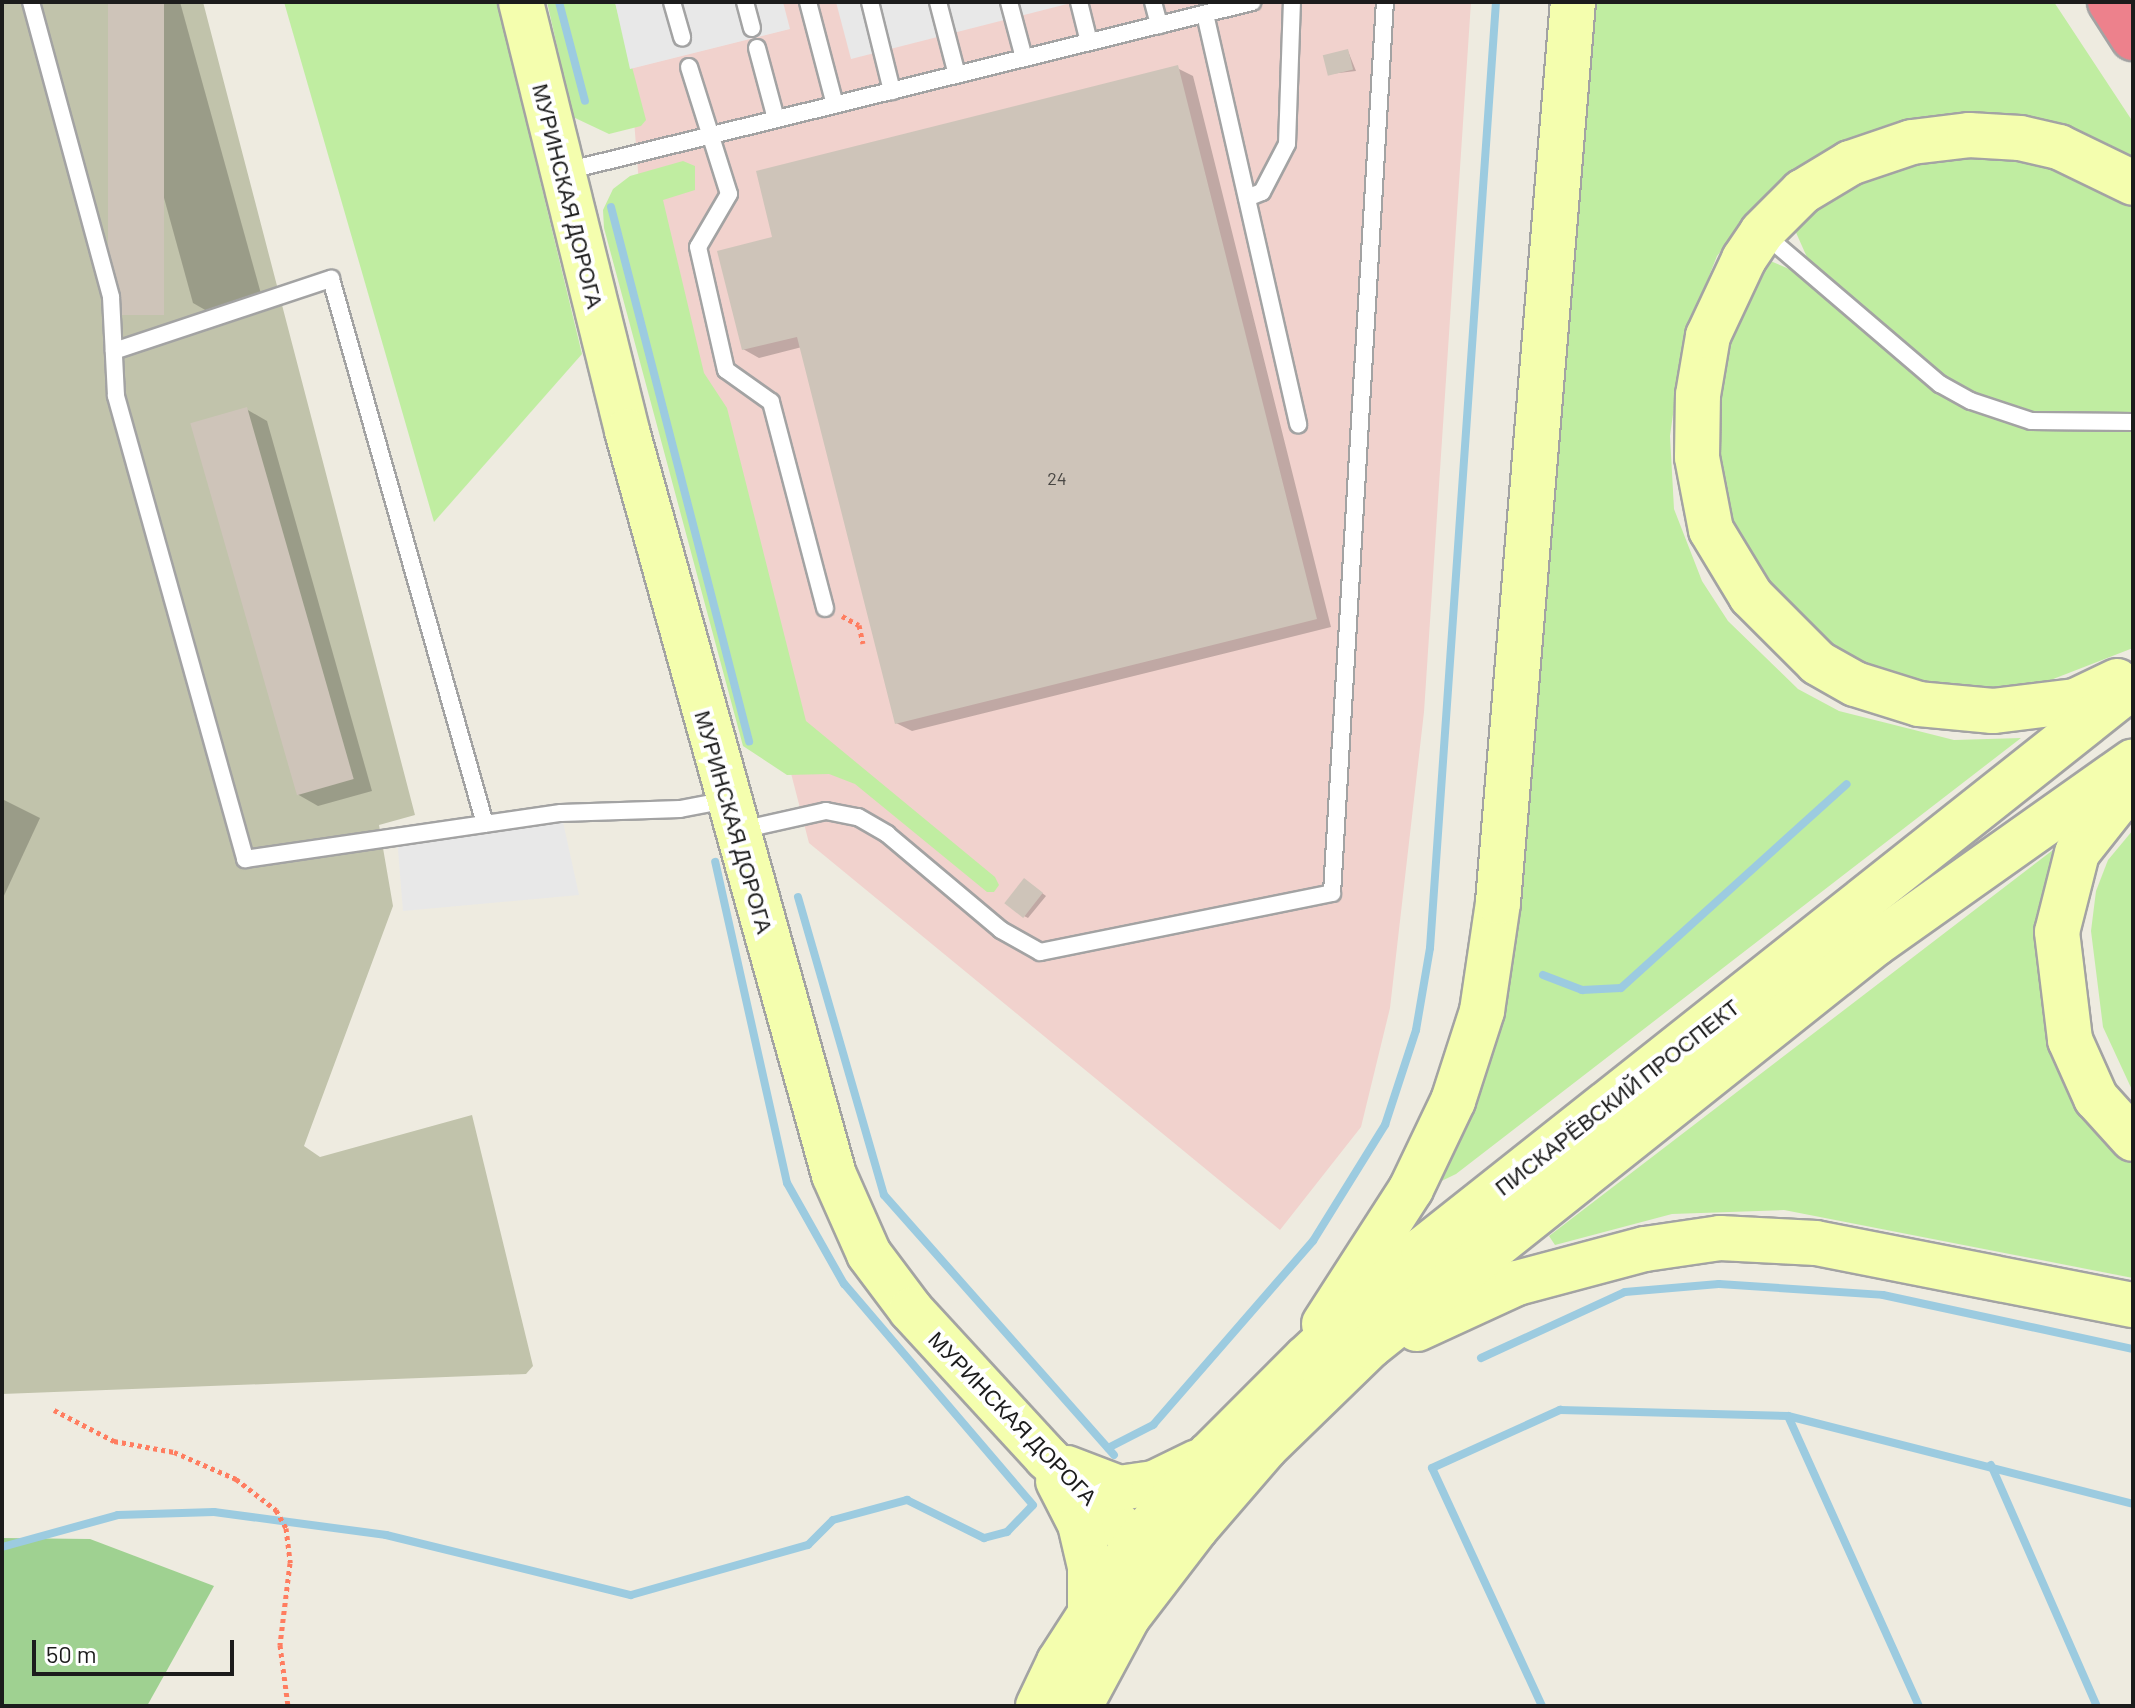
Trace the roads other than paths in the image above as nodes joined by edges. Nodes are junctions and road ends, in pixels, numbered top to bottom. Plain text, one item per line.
1 (31, 2) edge
2 (521, 2) edge
3 (672, 2) edge
4 (745, 2) edge
5 (808, 2) edge
6 (870, 2) edge
7 (938, 2) edge
8 (1009, 2) edge
9 (1079, 2) edge
10 (1153, 2) edge
11 (1252, 2) edge
12 (1292, 2) edge
13 (1385, 2) edge
14 (1573, 2) edge
15 (2110, 2) edge
16 (1226, 5) edge
17 (1205, 14) junction
18 (1159, 25) junction
19 (752, 28) dead end
20 (682, 38) dead end
21 (2133, 38) edge
22 (1089, 42) junction
23 (757, 48) dead end
24 (1024, 58) junction
25 (689, 67) dead end
26 (957, 75) junction
27 (892, 91) junction
28 (835, 105) junction
29 (776, 119) junction
30 (707, 136) junction
31 (562, 172) junction
32 (2133, 183) edge
33 (1247, 198) junction
34 (1762, 232) junction
35 (114, 351) junction
36 (2133, 422) edge
37 (1298, 425) dead end
38 (825, 608) dead end
39 (2133, 673) edge
40 (2133, 686) edge
41 (2133, 761) edge
42 (2133, 782) edge
43 (731, 816) junction
44 (485, 824) junction
45 (2133, 1139) edge
46 (2133, 1305) edge
47 (1370, 1346) junction
48 (1306, 1358) junction
49 (1209, 1455) junction
50 (1046, 1457) junction
51 (1150, 1556) junction
52 (1090, 1613) junction
53 (1038, 1706) edge
54 (1080, 1706) edge

1 - 35 lane
2 - 31 street, МУРИНСКАЯ ДОРОГА
3 - 20 lane
4 - 19 lane
5 - 28 lane
6 - 27 lane
7 - 26 lane
8 - 24 lane
9 - 22 lane
10 - 18 lane
11 - 16 lane
12 - 33 lane
13 - 43 lane
14 - 48 street
15 - 21 highway
16 - 17 lane
17 - 18 lane
17 - 33 lane
18 - 22 lane
22 - 24 lane
23 - 29 lane
24 - 26 lane
25 - 30 lane
26 - 27 lane
27 - 28 lane
28 - 29 lane
29 - 30 lane
30 - 31 lane
30 - 38 lane
31 - 43 street, МУРИНСКАЯ ДОРОГА
32 - 34 street
33 - 37 lane
34 - 36 lane
34 - 39 street
35 - 44 lane
35 - 44 lane
40 - 48 street, ПИСКАРЁВСКИЙ ПРОСПЕКТ
41 - 47 street, ПИСКАРЁВСКИЙ ПРОСПЕКТ
42 - 45 street
43 - 44 lane
43 - 50 street, МУРИНСКАЯ ДОРОГА
46 - 47 street
47 - 51 street, ПИСКАРЁВСКИЙ ПРОСПЕКТ
48 - 49 street, ПИСКАРЁВСКИЙ ПРОСПЕКТ
49 - 50 street
49 - 51 street, ПИСКАРЁВСКИЙ ПРОСПЕКТ
50 - 51 street, МУРИНСКАЯ ДОРОГА
50 - 52 street
51 - 52 street
51 - 54 street
52 - 53 street

